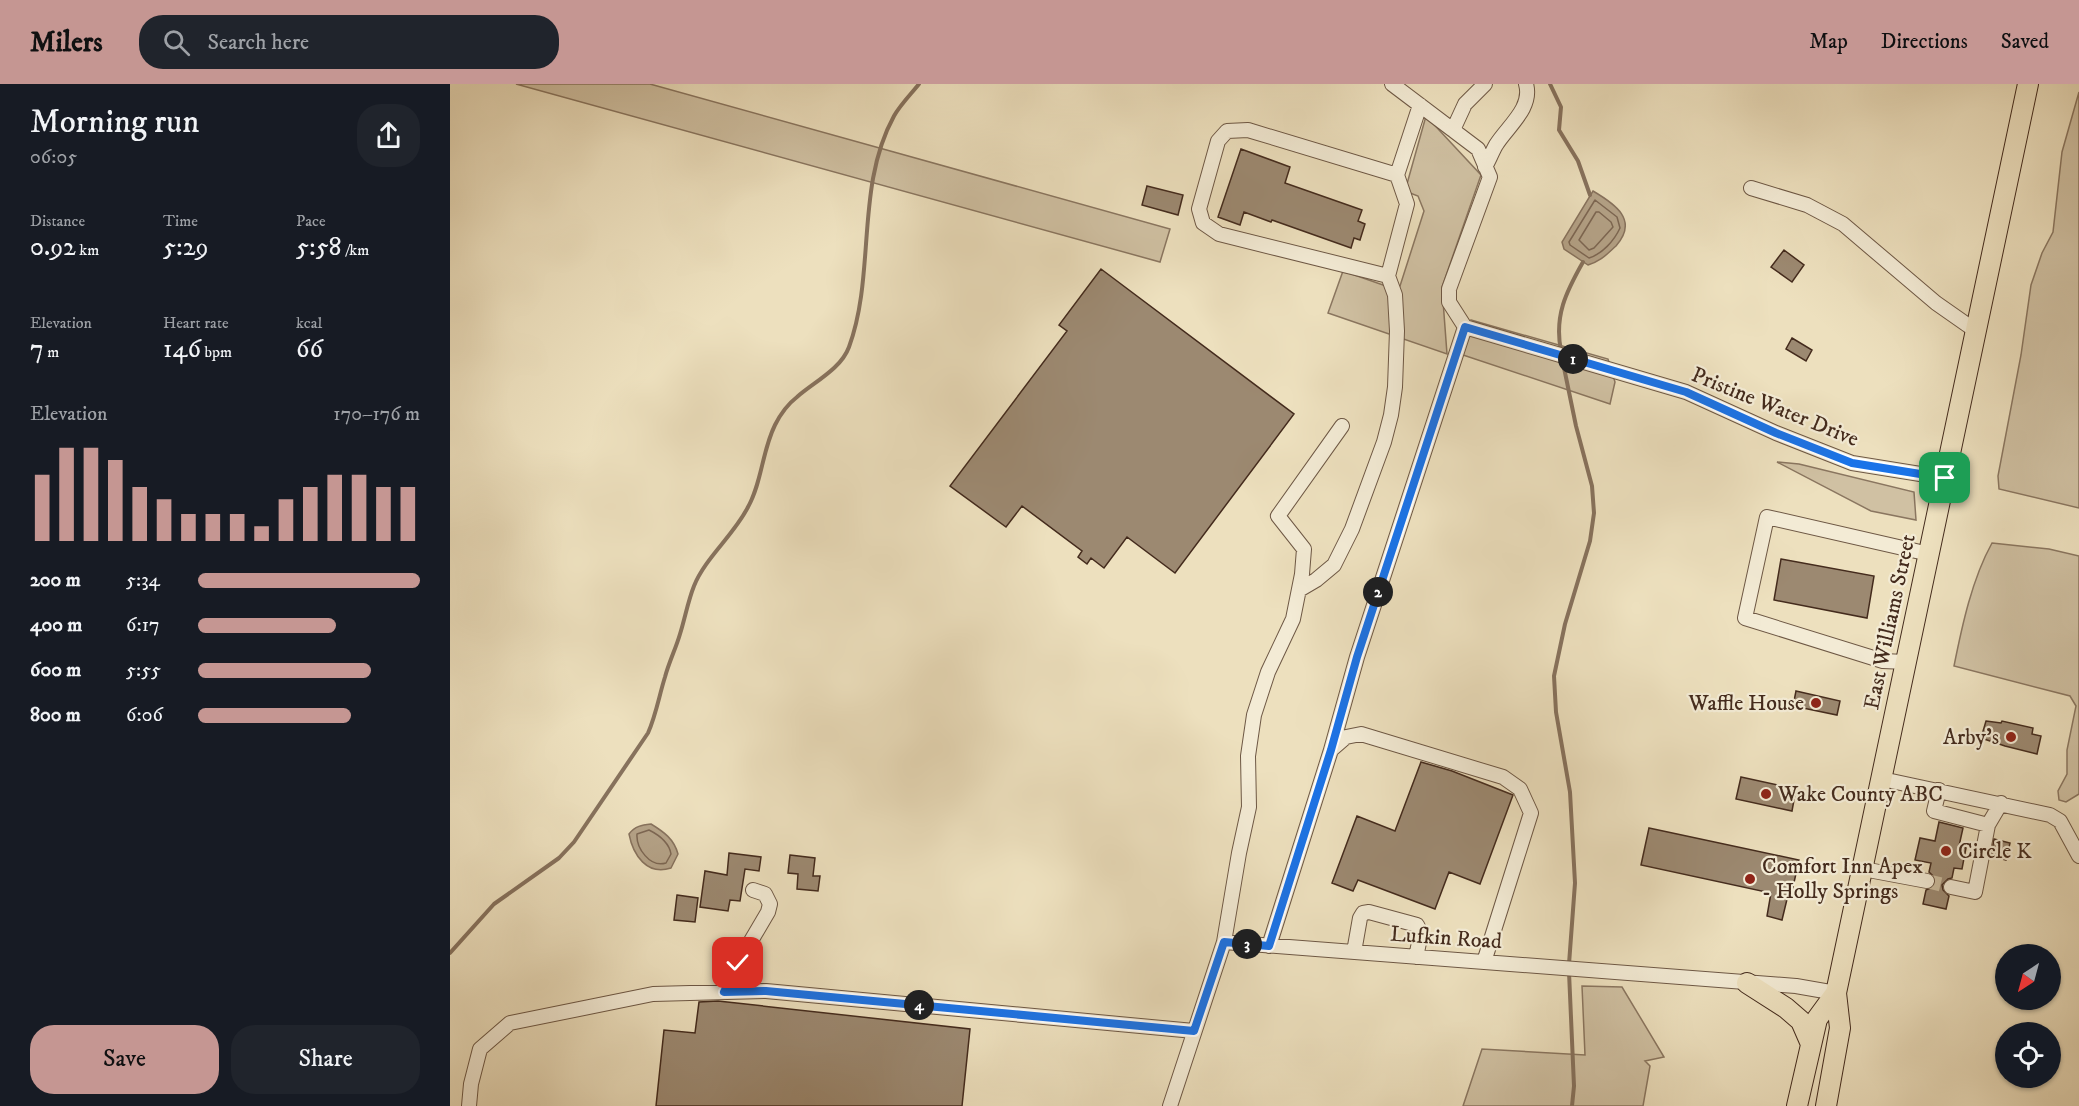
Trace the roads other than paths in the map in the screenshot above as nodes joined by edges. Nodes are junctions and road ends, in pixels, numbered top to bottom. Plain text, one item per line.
1 (1392, 84) edge
2 (1485, 84) edge
3 (1526, 84) edge
4 (2028, 84) edge
5 (1419, 105) junction
6 (1453, 130) junction
7 (1485, 167) junction
8 (1397, 175) junction
9 (1751, 188) dead end
10 (1388, 276) junction
11 (1465, 327) junction
12 (1976, 331) junction
13 (1342, 426) dead end
14 (1945, 478) junction
15 (1929, 554) junction
16 (1299, 590) junction
17 (1906, 662) junction
18 (1331, 750) junction
19 (1882, 779) junction
20 (1939, 790) junction
21 (2001, 803) junction
22 (1988, 825) junction
23 (2079, 856) edge
24 (1863, 870) junction
25 (1927, 881) tunnel mouth
26 (1951, 887) tunnel mouth
27 (753, 890) dead end
28 (1224, 942) junction
29 (1269, 946) junction
30 (1354, 952) junction
31 (1416, 957) junction
32 (1484, 962) junction
33 (1747, 983) junction
34 (724, 992) junction
35 (1836, 993) junction
36 (1194, 1031) junction
37 (1811, 1044) junction
38 (469, 1106) edge
39 (1170, 1106) edge
40 (1797, 1106) edge
41 (1826, 1106) edge

1 - 5 street
2 - 6 street
3 - 7 street
4 - 12 highway, East Williams Street
5 - 6 street
5 - 8 street
6 - 7 street
7 - 11 street
8 - 10 street
8 - 10 street
9 - 12 street
10 - 16 street
11 - 14 street, Pristine Water Drive
11 - 18 street
12 - 14 highway, East Williams Street
13 - 16 street
14 - 15 highway, East Williams Street
15 - 17 highway, East Williams Street
15 - 17 street
16 - 28 street
17 - 19 highway, East Williams Street
18 - 29 street
18 - 32 street
19 - 20 street
19 - 24 highway, East Williams Street
20 - 21 street
20 - 22 street
21 - 22 street
21 - 23 street
22 - 26 street
24 - 25 street
24 - 35 highway, East Williams Street
27 - 34 street
28 - 29 street, Lufkin Road
28 - 36 street
29 - 30 street, Lufkin Road
30 - 31 street, Lufkin Road
30 - 31 street
31 - 32 street, Lufkin Road
32 - 33 street, Lufkin Road
33 - 35 street, Lufkin Road
33 - 37 highway
34 - 36 street
34 - 38 street
35 - 37 highway, East Williams Street
35 - 41 highway, East Williams Street
36 - 39 street
37 - 40 highway, East Williams Street

